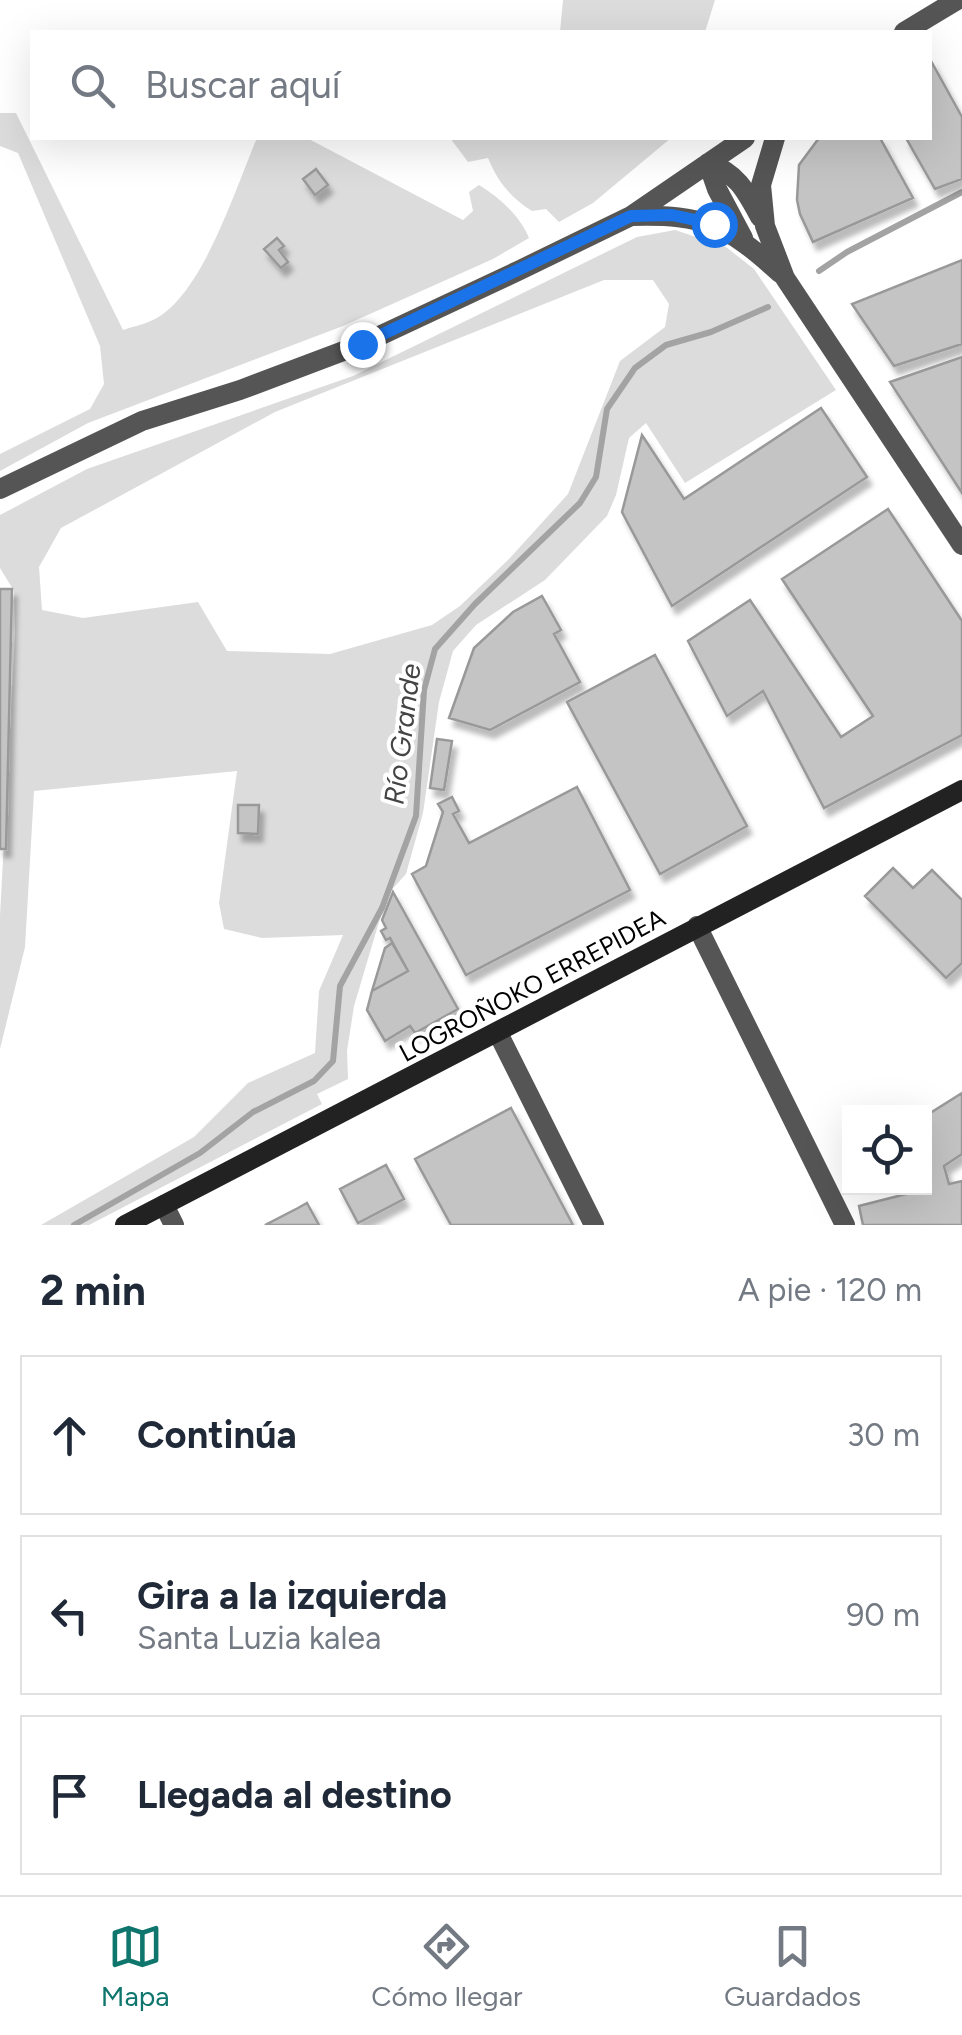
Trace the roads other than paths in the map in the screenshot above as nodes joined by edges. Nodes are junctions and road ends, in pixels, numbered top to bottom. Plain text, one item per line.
1 (956, 0) edge
2 (907, 30) edge
3 (742, 140) edge
4 (773, 140) edge
5 (708, 163) junction
6 (631, 216) junction
7 (766, 226) junction
8 (745, 241) junction
9 (786, 278) junction
10 (0, 489) edge
11 (962, 545) edge
12 (962, 790) edge
13 (697, 926) junction
14 (498, 1033) junction
15 (164, 1205) junction
16 (126, 1225) edge
17 (174, 1225) edge
18 (594, 1225) edge
19 (844, 1225) edge

1 - 2 street
3 - 5 street
4 - 7 street
5 - 6 street
5 - 7 street
5 - 8 street
6 - 8 street
6 - 10 street
7 - 9 street
8 - 9 street
9 - 11 street
12 - 13 main road, LOGROÑOKO ERREPIDEA
13 - 14 main road, LOGROÑOKO ERREPIDEA
13 - 19 street
14 - 15 main road, LOGROÑOKO ERREPIDEA
14 - 18 street
15 - 16 main road, LOGROÑOKO ERREPIDEA
15 - 17 street

